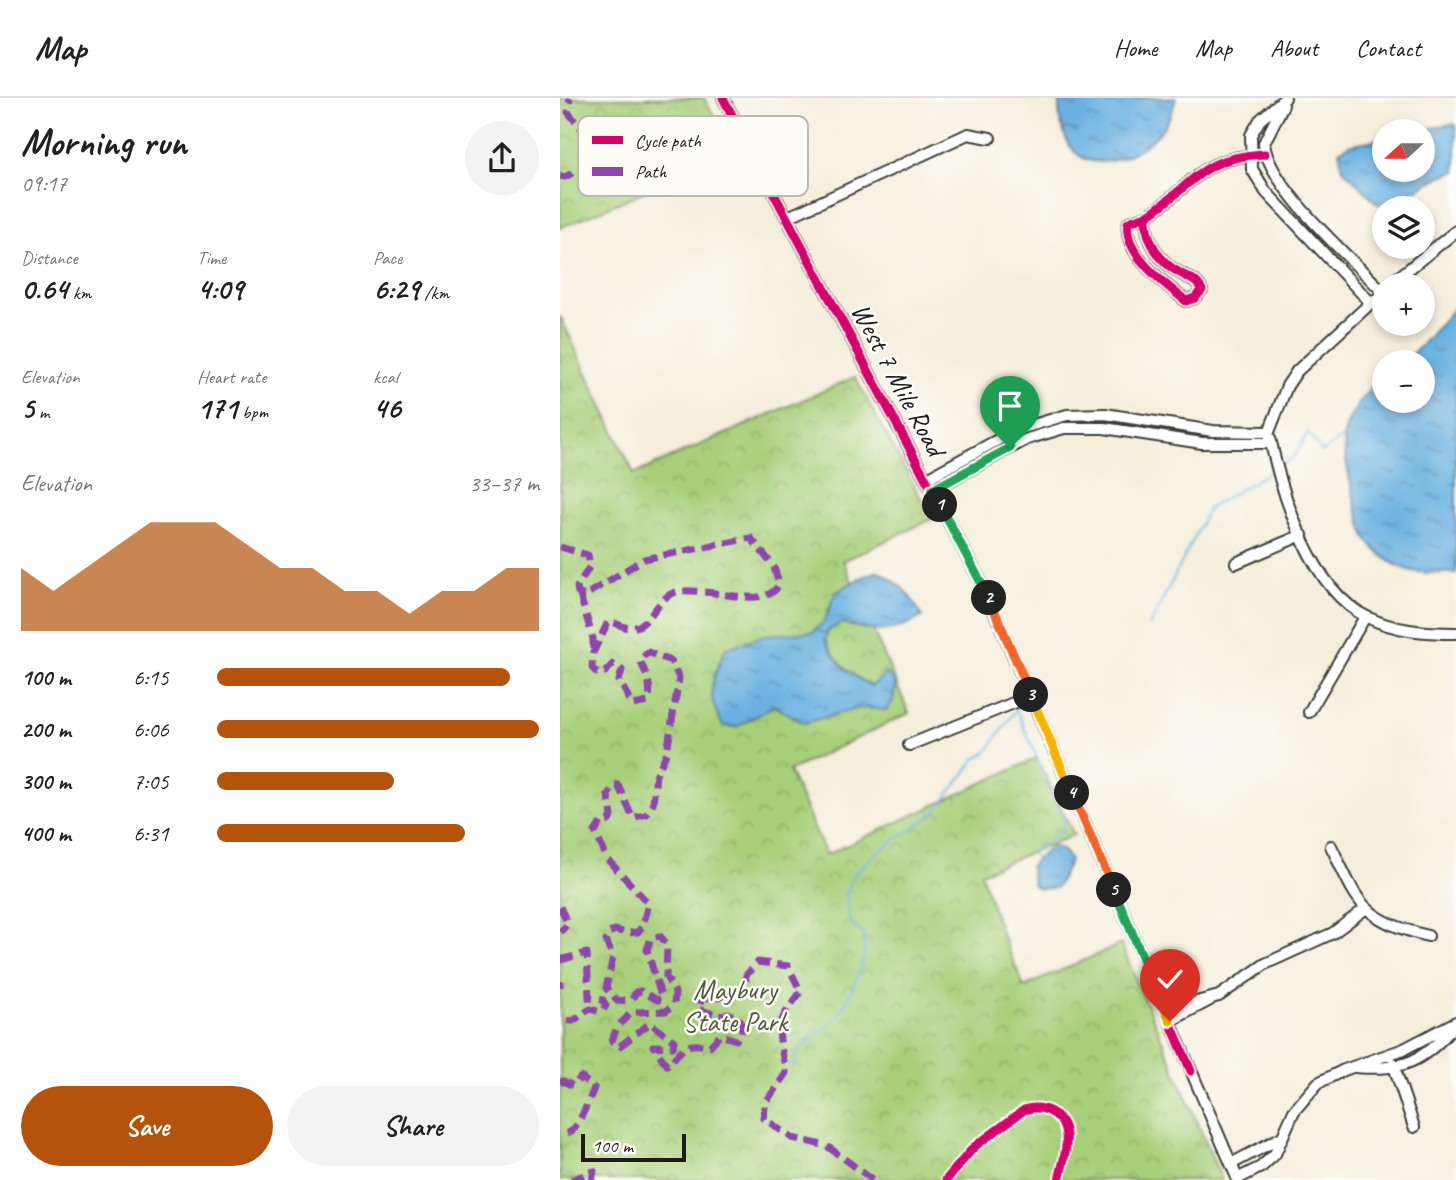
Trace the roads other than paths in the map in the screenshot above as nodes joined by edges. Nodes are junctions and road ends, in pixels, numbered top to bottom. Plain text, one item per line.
1 (723, 98) edge
2 (1286, 98) edge
3 (733, 116) edge
4 (990, 138) dead end
5 (1265, 154) junction
6 (1249, 155) junction
7 (777, 196) edge
8 (1300, 205) junction
9 (1146, 216) junction
10 (1289, 216) junction
11 (788, 217) junction
12 (1456, 231) edge
13 (1331, 237) junction
14 (1319, 248) junction
15 (1404, 273) edge
16 (1372, 276) edge
17 (1371, 303) joint
18 (1082, 414) junction
19 (1083, 426) junction
20 (1173, 431) junction
21 (1004, 437) junction
22 (1270, 437) junction
23 (1010, 448) junction
24 (926, 479) junction
25 (932, 490) junction
26 (1302, 535) junction
27 (1236, 563) dead end
28 (1365, 617) junction
29 (1456, 633) edge
30 (1031, 696) junction
31 (1309, 712) dead end
32 (909, 745) dead end
33 (1331, 846) dead end
34 (1365, 909) junction
35 (1428, 936) dead end
36 (1168, 1016) junction
37 (1456, 1023) edge
38 (1390, 1054) junction
39 (1352, 1067) junction
40 (1395, 1068) junction
41 (1414, 1127) dead end
42 (1282, 1137) junction
43 (1231, 1164) junction
44 (1237, 1180) edge

1 - 3 street, West 7 Mile Road
2 - 5 street
2 - 6 street
4 - 11 street
5 - 6 street
5 - 8 street
6 - 9 street
6 - 10 street
7 - 11 street, West 7 Mile Road
8 - 10 street
8 - 13 street
9 - 9 street
10 - 14 street
11 - 24 street, West 7 Mile Road
12 - 15 street
13 - 14 street
13 - 16 street
14 - 17 street
17 - 22 street
18 - 19 street
18 - 20 street
18 - 21 street
19 - 20 street
19 - 23 street
20 - 22 street
21 - 23 street
21 - 24 street
22 - 26 street
23 - 25 street
24 - 25 street, West 7 Mile Road
25 - 30 street, West 7 Mile Road
26 - 27 street
26 - 28 street
28 - 29 street
28 - 31 street
30 - 32 street
30 - 36 street, West 7 Mile Road
33 - 34 street
34 - 35 street
34 - 36 street
36 - 43 street, West 7 Mile Road
37 - 38 street
37 - 40 street
38 - 39 street
38 - 40 street
39 - 40 street
39 - 42 street
40 - 41 street
42 - 43 street
42 - 44 street
43 - 44 street, West 7 Mile Road

